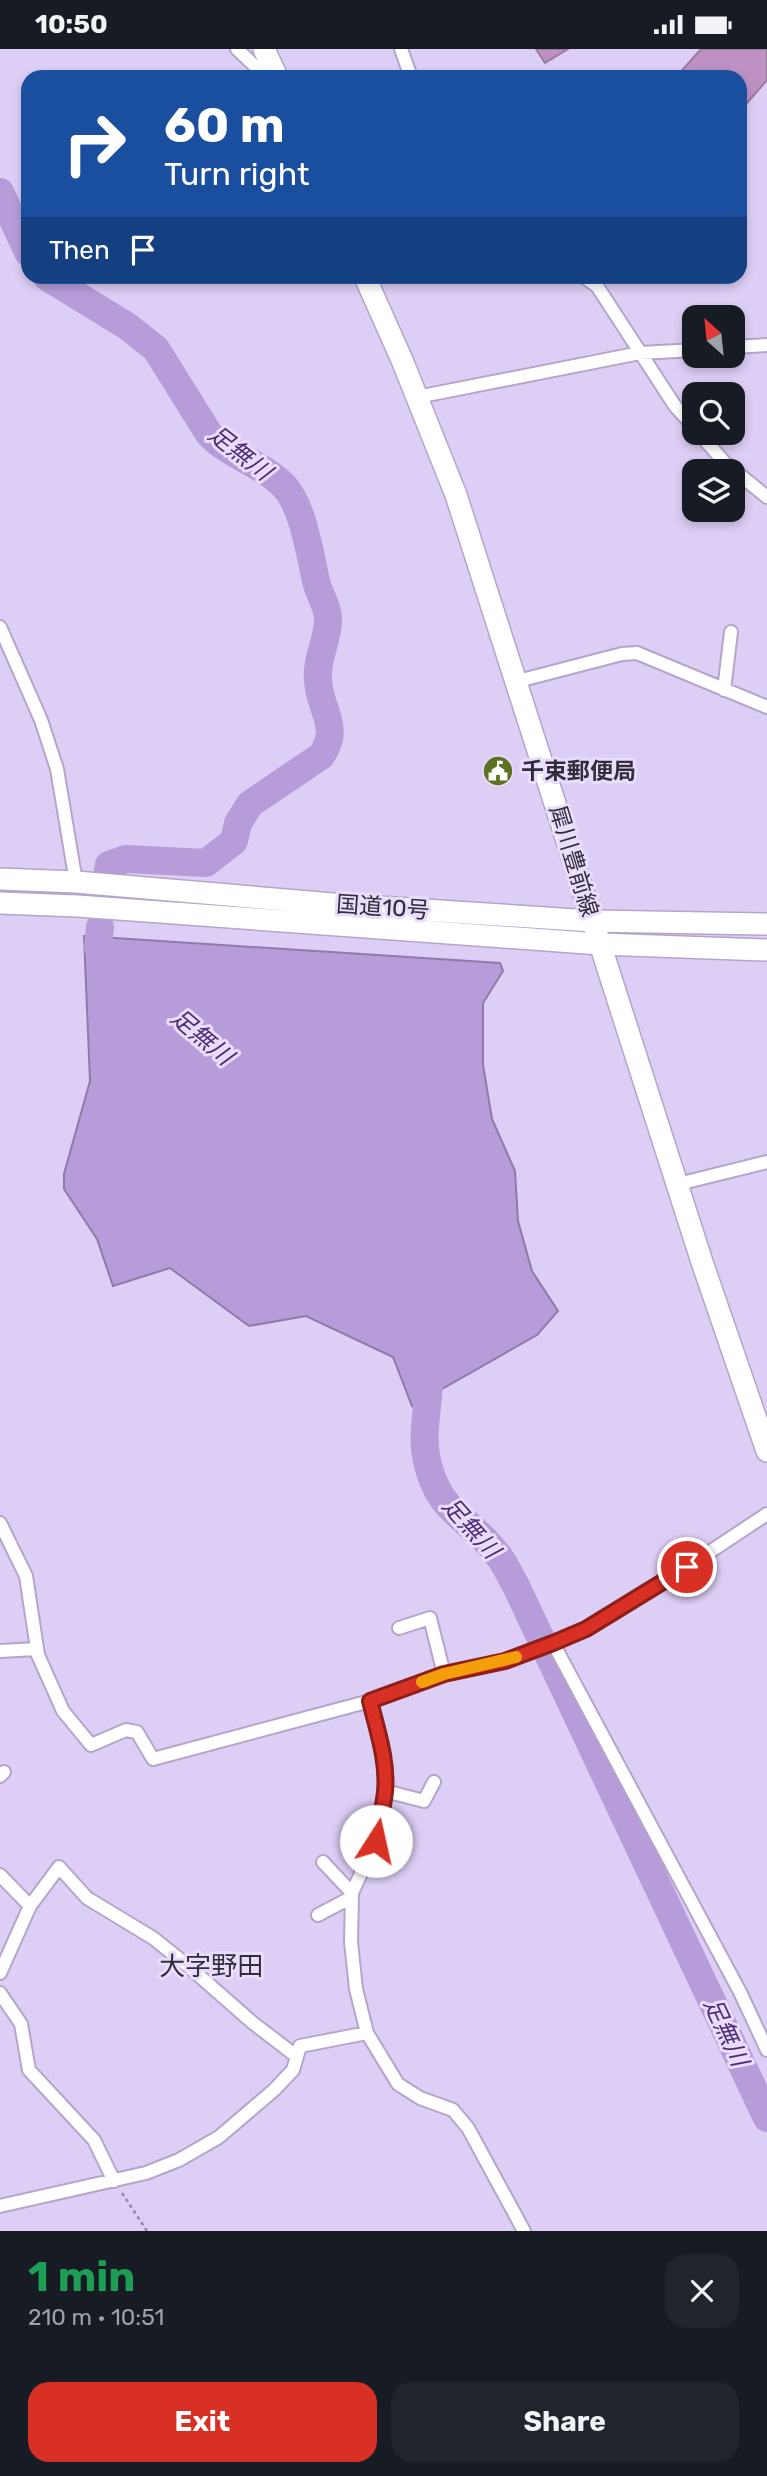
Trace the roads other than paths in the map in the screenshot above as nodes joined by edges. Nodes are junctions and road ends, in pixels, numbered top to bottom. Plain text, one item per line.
1 (237, 49) edge
2 (264, 49) edge
3 (401, 49) edge
4 (259, 70) edge
5 (274, 70) edge
6 (408, 70) edge
7 (368, 284) edge
8 (594, 284) edge
9 (767, 345) edge
10 (746, 346) edge
11 (682, 351) edge
12 (640, 353) junction
13 (417, 397) junction
14 (682, 414) edge
15 (709, 445) edge
16 (767, 497) edge
17 (0, 627) edge
18 (731, 632) dead end
19 (517, 681) junction
20 (724, 690) junction
21 (767, 707) edge
22 (0, 879) edge
23 (76, 882) junction
24 (0, 903) edge
25 (592, 921) junction
26 (767, 925) edge
27 (600, 944) junction
28 (767, 950) edge
29 (767, 1162) edge
30 (678, 1184) junction
31 (767, 1448) edge
32 (767, 1514) edge
33 (0, 1523) edge
34 (399, 1628) dead end
35 (553, 1643) junction
36 (37, 1649) junction
37 (0, 1651) edge
38 (444, 1674) junction
39 (370, 1701) junction
40 (434, 1782) dead end
41 (385, 1791) junction
42 (323, 1862) dead end
43 (0, 1875) edge
44 (352, 1895) junction
45 (30, 1906) junction
46 (318, 1915) dead end
47 (0, 1973) edge
48 (0, 1993) edge
49 (367, 2033) junction
50 (767, 2050) edge
51 (296, 2056) junction
52 (114, 2181) junction
53 (0, 2206) edge
54 (524, 2231) edge

1 - 4 street
2 - 5 main road
3 - 6 street
7 - 13 main road, 犀川豊前線
8 - 12 street
9 - 10 street
11 - 12 street
12 - 13 street
12 - 14 street
13 - 19 main road, 犀川豊前線
15 - 16 street
17 - 23 street
18 - 20 street
19 - 20 street
19 - 25 main road, 犀川豊前線
20 - 21 street
22 - 23 main road, 国道10号
23 - 25 main road, 国道10号
24 - 27 main road, 国道10号
25 - 26 main road, 国道10号
25 - 27 main road, 犀川豊前線
27 - 28 main road, 国道10号
27 - 30 main road, 犀川豊前線
29 - 30 street
30 - 31 main road, 犀川豊前線
32 - 35 street
33 - 36 street
34 - 38 street
35 - 38 street
35 - 50 street
36 - 37 street
36 - 39 street
38 - 39 street
39 - 41 street
40 - 41 street
41 - 44 street
42 - 44 street
43 - 45 street
44 - 46 street
44 - 49 street
45 - 47 street
45 - 51 street
48 - 52 street
49 - 51 street
49 - 54 street
51 - 52 street
52 - 53 street

